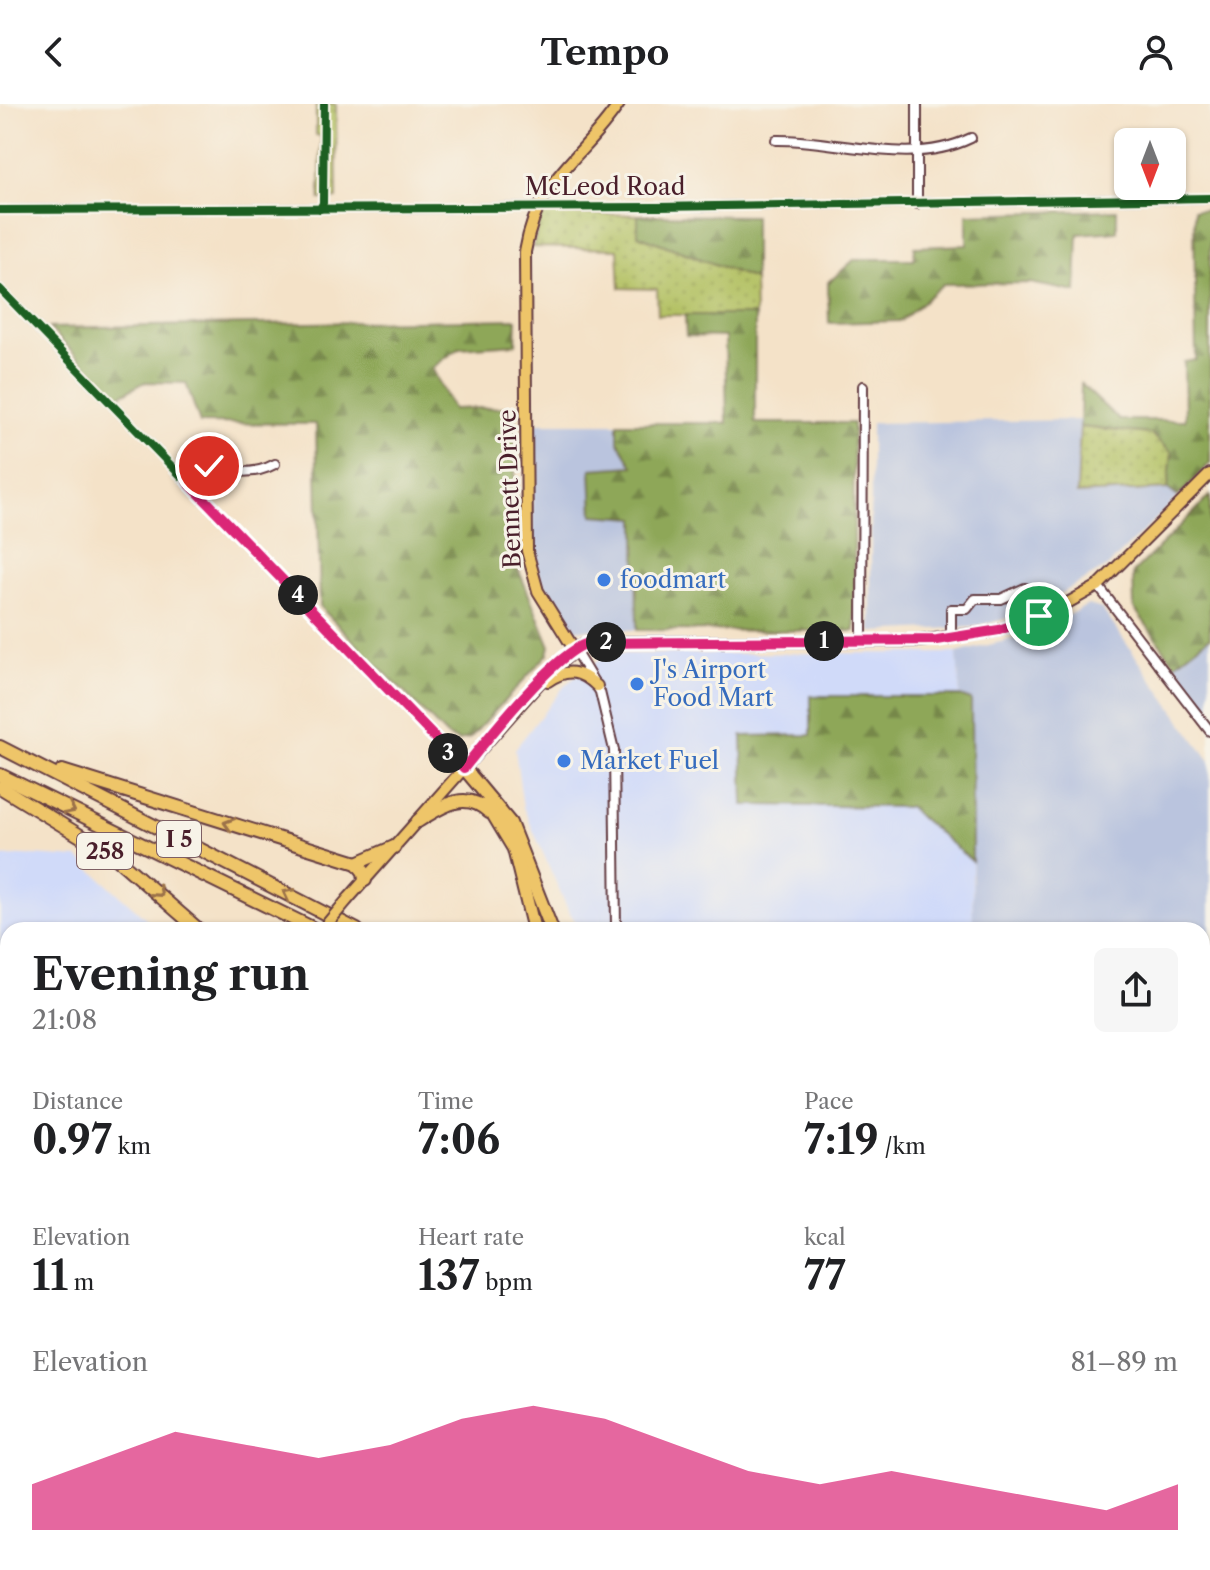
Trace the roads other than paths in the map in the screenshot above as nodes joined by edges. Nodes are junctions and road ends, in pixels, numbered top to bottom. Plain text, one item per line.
1 (619, 104) edge
2 (917, 104) edge
3 (971, 138) dead end
4 (776, 140) dead end
5 (917, 151) junction
6 (1210, 198) edge
7 (917, 204) junction
8 (538, 206) junction
9 (0, 210) edge
10 (0, 289) edge
11 (863, 386) dead end
12 (275, 464) dead end
13 (1210, 474) edge
14 (188, 482) junction
15 (1098, 586) junction
16 (1039, 616) junction
17 (558, 626) junction
18 (951, 639) junction
19 (862, 641) junction
20 (608, 642) junction
21 (574, 649) junction
22 (597, 686) junction
23 (524, 699) junction
24 (1210, 731) edge
25 (0, 744) edge
26 (464, 768) junction
27 (0, 775) edge
28 (0, 787) edge
29 (418, 821) junction
30 (498, 821) junction
31 (394, 847) junction
32 (357, 863) junction
33 (365, 880) junction
34 (190, 922) edge
35 (303, 922) edge
36 (326, 922) edge
37 (342, 922) edge
38 (532, 922) edge
39 (549, 922) edge
40 (616, 922) edge

1 - 8 main road, Bennett Drive
2 - 5 street
3 - 5 street
4 - 5 street
5 - 7 street
6 - 7 street, McLeod Road
7 - 8 street, McLeod Road
8 - 9 street, McLeod Road
8 - 17 main road, Bennett Drive
10 - 14 street
11 - 19 street
12 - 14 street
13 - 15 main road
14 - 26 street
15 - 16 main road
15 - 24 street
16 - 18 main road
16 - 18 street
17 - 20 main road
17 - 21 main road, Bennett Drive
18 - 19 main road
19 - 20 main road
20 - 21 main road
21 - 22 street, Bennett Drive
21 - 23 main road
22 - 23 main road
22 - 40 street, Bennett Drive
23 - 26 main road
32 -> 25 highway
37 -> 25 highway, I 5
26 - 29 main road
26 - 30 highway
26 - 39 highway
27 -> 35 highway, I 5
28 -> 34 highway, 258
29 - 30 highway
29 - 31 main road
30 - 38 highway
31 - 32 highway
31 - 33 main road
32 - 33 highway
33 - 36 main road, bridge

